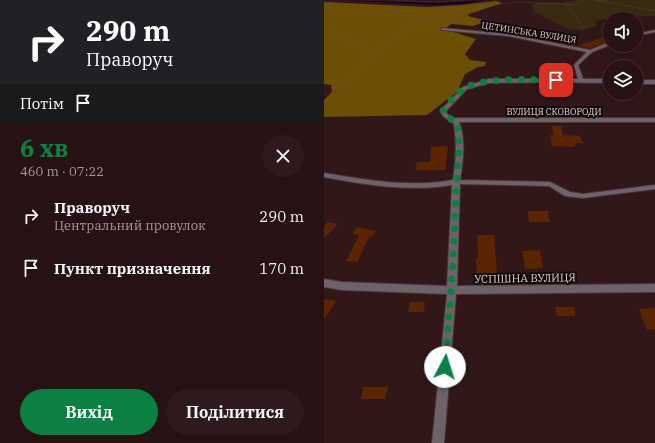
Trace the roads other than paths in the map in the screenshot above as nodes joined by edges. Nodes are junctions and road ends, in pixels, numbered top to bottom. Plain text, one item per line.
1 (442, 29) road end
2 (655, 31) edge
3 (643, 34) edge
4 (603, 45) edge
5 (590, 50) junction
6 (581, 81) junction
7 (603, 81) edge
8 (643, 82) edge
9 (655, 82) edge
10 (453, 120) junction
11 (655, 120) edge
12 (324, 175) edge
13 (456, 182) junction
14 (655, 187) edge
15 (324, 283) edge
16 (655, 288) edge
17 (452, 290) junction
18 (438, 443) edge

1 - 5 street, ЦЕТИНСЬКА ВУЛИЦЯ
2 - 3 street
4 - 5 street, ЦЕТИНСЬКА ВУЛИЦЯ
5 - 6 street, ЦЕТИНСЬКА ВУЛИЦЯ
6 - 7 street
6 - 10 street
8 - 9 street
10 - 11 street, ВУЛИЦЯ СКОВОРОДИ
10 - 13 street
12 - 13 street
13 - 14 street
13 - 17 street
15 - 17 street, УСПІШНА ВУЛИЦЯ
16 - 17 street, УСПІШНА ВУЛИЦЯ
17 - 18 street

